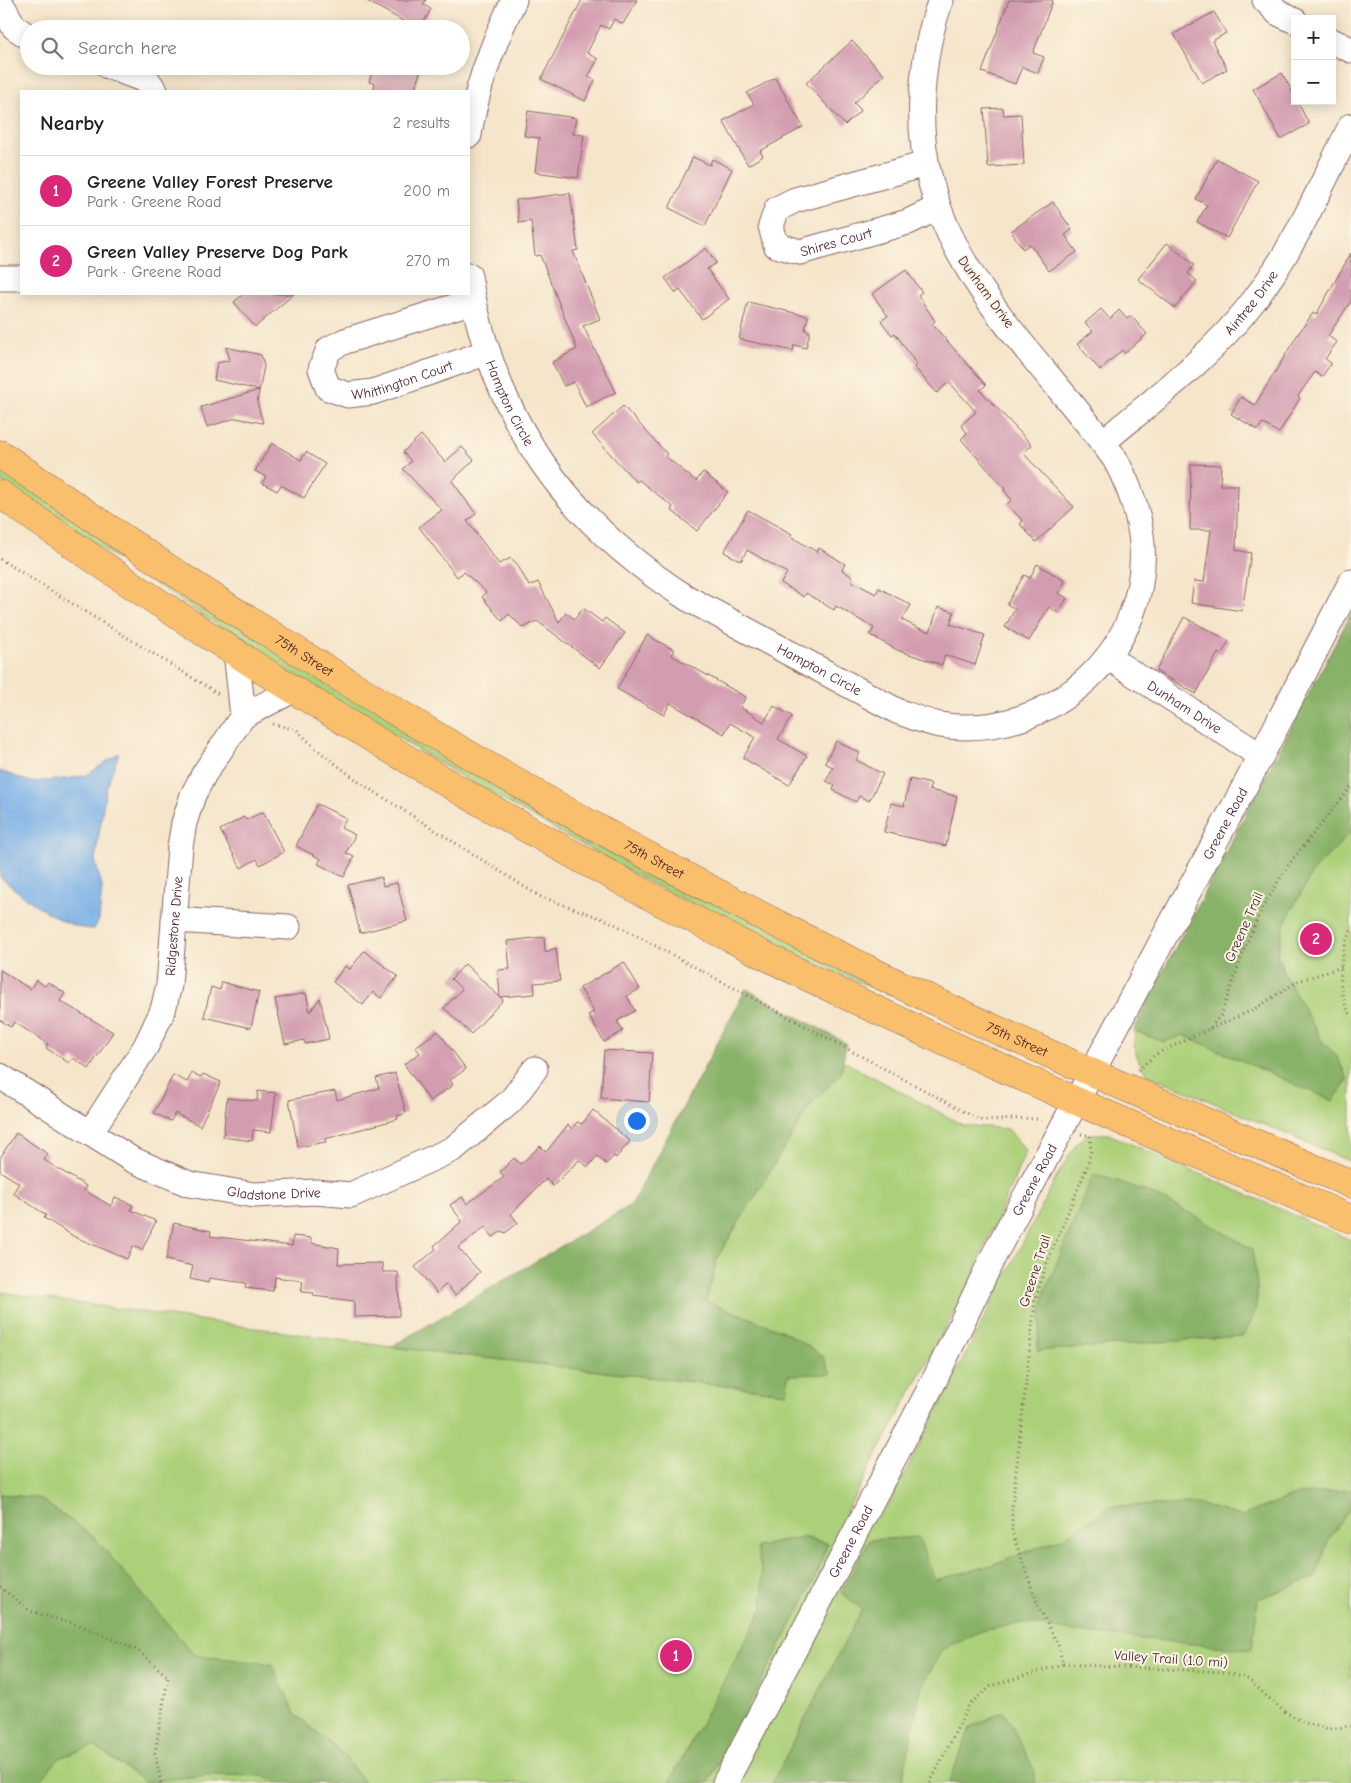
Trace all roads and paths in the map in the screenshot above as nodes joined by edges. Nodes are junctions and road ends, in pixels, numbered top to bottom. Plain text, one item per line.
1 (514, 0) edge
2 (941, 0) edge
3 (1265, 0) edge
4 (7, 5) edge
5 (1291, 20) edge
6 (20, 31) edge
7 (1336, 43) edge
8 (1351, 50) edge
9 (132, 75) edge
10 (153, 90) edge
11 (1351, 126) edge
12 (470, 130) edge
13 (926, 164) junction
14 (937, 208) junction
15 (0, 278) edge
16 (20, 278) edge
17 (470, 282) edge
18 (473, 301) junction
19 (488, 352) junction
20 (1102, 442) junction
21 (0, 454) edge
22 (0, 494) edge
23 (0, 559) edge
24 (1351, 582) edge
25 (236, 651) junction
26 (1109, 658) junction
27 (295, 689) junction
28 (225, 699) dead end
29 (243, 716) junction
30 (269, 724) dead end
31 (1261, 756) junction
32 (1351, 787) edge
33 (174, 920) junction
34 (288, 928) dead end
35 (1351, 931) edge
36 (1342, 967) junction
37 (1351, 1015) edge
38 (1210, 1029) junction
39 (535, 1069) dead end
40 (1091, 1072) junction
41 (0, 1076) edge
42 (1124, 1087) junction
43 (1075, 1100) junction
44 (1104, 1113) junction
45 (1036, 1118) dead end
46 (90, 1134) junction
47 (1083, 1134) dead end
48 (1090, 1136) junction
49 (1351, 1184) edge
50 (1351, 1220) edge
51 (0, 1587) edge
52 (1063, 1664) junction
53 (1351, 1726) edge
54 (161, 1783) edge
55 (725, 1783) edge
56 (930, 1783) edge

1 - 12 street
2 - 13 street, Dunham Drive
3 - 5 street
4 - 6 street
7 - 8 street
9 - 10 street
11 - 20 street, Aintree Drive
13 - 14 street, Dunham Drive
13 - 14 street, Shires Court
14 - 20 street, Dunham Drive
15 - 16 street
17 - 18 street, Hampton Circle
18 - 19 street, Hampton Circle
18 - 19 street, Whittington Court
19 - 26 street, Hampton Circle
20 - 26 street, Hampton Circle
21 - 40 main road, 75th Street
22 - 25 main road
23 - 28 path
24 - 31 street, Greene Road
25 - 27 main road
25 - 29 street
26 - 31 street, Dunham Drive
27 - 29 street, Ridgestone Drive
27 - 43 main road
29 - 33 street, Ridgestone Drive
30 - 45 path
31 - 40 street, Greene Road
32 - 38 path, Greene Trail
33 - 34 street
33 - 46 street, Ridgestone Drive
35 - 36 path
36 - 37 path
36 - 38 path
38 - 42 path
39 - 46 street, Gladstone Drive
40 - 42 main road, 75th Street
40 - 43 street, Greene Road
41 - 46 street, Gladstone Drive
42 - 49 main road, 75th Street
43 - 44 main road
43 - 55 street, Greene Road
44 - 48 path, Greene Trail
44 - 50 main road
47 - 48 path
48 - 52 path, Greene Trail
51 - 54 path
52 - 53 path, Valley Trail (1.0 mi)
52 - 56 path

